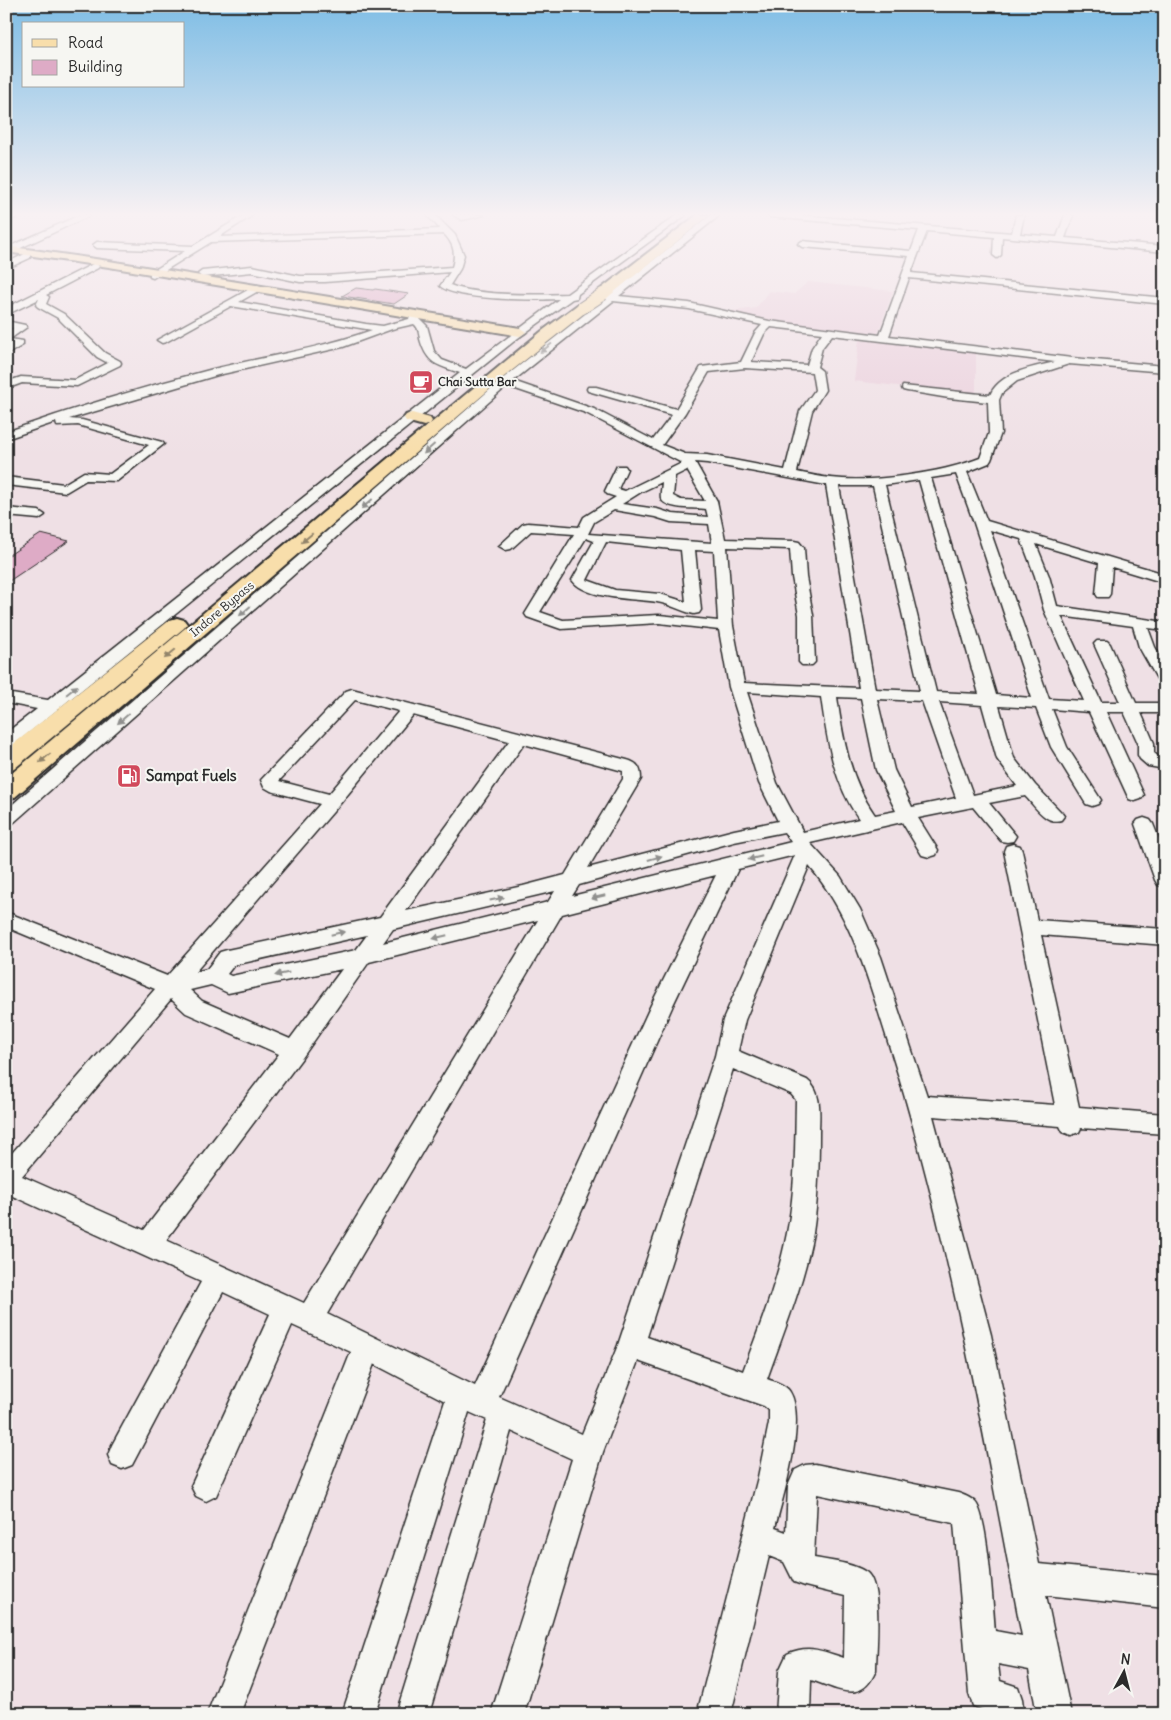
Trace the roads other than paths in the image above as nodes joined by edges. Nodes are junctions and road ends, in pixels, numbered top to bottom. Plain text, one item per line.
1 (44, 295) edge
2 (244, 295) edge
3 (284, 295) edge
4 (558, 295) edge
5 (585, 295) edge
6 (601, 295) edge
7 (616, 295) edge
8 (899, 295) edge
9 (1108, 295) edge
10 (41, 296) junction
11 (568, 296) junction
12 (610, 300) junction
13 (1165, 301) edge
14 (230, 303) junction
15 (6, 312) edge
16 (414, 318) junction
17 (6, 324) edge
18 (769, 324) junction
19 (389, 327) junction
20 (830, 330) junction
21 (517, 334) junction
22 (6, 337) edge
23 (884, 337) junction
24 (162, 340) dead end
25 (6, 341) edge
26 (6, 352) edge
27 (1072, 361) junction
28 (745, 365) junction
29 (809, 369) junction
30 (1165, 369) edge
31 (474, 382) junction
32 (505, 382) junction
33 (6, 386) edge
34 (592, 388) dead end
35 (907, 388) dead end
36 (994, 400) junction
37 (679, 413) junction
38 (425, 422) junction
39 (459, 422) junction
40 (18, 434) edge
41 (6, 444) edge
42 (655, 446) junction
43 (686, 461) junction
44 (621, 469) dead end
45 (960, 470) junction
46 (669, 474) junction
47 (790, 474) junction
48 (924, 475) junction
49 (6, 481) edge
50 (832, 482) junction
51 (878, 482) junction
52 (6, 490) edge
53 (65, 495) dead end
54 (626, 496) junction
55 (613, 504) junction
56 (6, 512) edge
57 (714, 513) junction
58 (39, 515) dead end
59 (981, 522) junction
60 (581, 533) junction
61 (1026, 536) junction
62 (602, 538) junction
63 (720, 545) junction
64 (506, 546) dead end
65 (688, 546) junction
66 (1106, 561) junction
67 (1165, 579) edge
68 (1103, 594) dead end
69 (694, 610) junction
70 (1051, 610) junction
71 (725, 620) junction
72 (1139, 622) junction
73 (1165, 626) edge
74 (1102, 644) dead end
75 (807, 662) dead end
76 (1165, 679) edge
77 (737, 687) junction
78 (828, 693) junction
79 (868, 693) junction
80 (929, 696) junction
81 (6, 698) edge
82 (990, 700) junction
83 (1042, 704) junction
84 (51, 706) junction
85 (1094, 707) junction
86 (410, 708) junction
87 (1129, 708) junction
88 (1165, 708) edge
89 (520, 738) junction
90 (6, 742) edge
91 (6, 763) edge
92 (1165, 763) edge
93 (1029, 789) junction
94 (6, 791) edge
95 (1135, 795) dead end
96 (1092, 800) dead end
97 (333, 801) junction
98 (972, 802) junction
99 (906, 814) junction
100 (1054, 816) dead end
101 (6, 820) edge
102 (871, 822) junction
103 (1144, 824) dead end
104 (799, 840) junction
105 (929, 850) dead end
106 (731, 864) junction
107 (1165, 880) edge
108 (570, 881) junction
109 (556, 907) junction
110 (6, 919) edge
111 (387, 922) junction
112 (1029, 927) junction
113 (1165, 937) edge
114 (363, 956) junction
115 (214, 976) junction
116 (170, 986) junction
117 (294, 1051) junction
118 (726, 1056) junction
119 (919, 1105) junction
120 (1070, 1120) junction
121 (1165, 1124) edge
122 (1165, 1133) edge
123 (148, 1244) junction
124 (216, 1277) junction
125 (297, 1315) junction
126 (631, 1344) junction
127 (367, 1346) junction
128 (752, 1386) junction
129 (482, 1403) junction
130 (589, 1452) junction
131 (122, 1455) dead end
132 (206, 1486) dead end
133 (758, 1537) junction
134 (799, 1552) junction
135 (1027, 1578) junction
136 (1165, 1592) edge
137 (980, 1644) junction
138 (1042, 1656) junction
139 (223, 1714) edge
140 (358, 1714) edge
141 (412, 1714) edge
142 (507, 1714) edge
143 (714, 1714) edge
144 (793, 1714) edge
145 (1008, 1714) edge
146 (1054, 1714) edge

1 - 10 street
2 - 14 street
3 - 16 main road
4 - 11 street
5 - 31 highway
6 - 31 highway, bridge
7 - 12 street
8 - 23 street
9 - 13 street
10 - 15 street
10 - 33 street
11 - 12 street
11 - 21 street
12 - 18 street
12 -> 32 street
14 - 19 street
14 - 24 street
16 - 19 street
16 - 21 main road
16 - 31 street
17 - 22 street
18 - 20 street
18 - 28 street
19 - 40 street
20 - 23 street
20 - 29 street
21 - 31 street
23 - 27 street
25 - 26 street
27 - 30 street
27 - 36 street
28 - 29 street
28 - 37 street
29 - 47 street
31 - 38 highway
32 - 39 street
32 - 42 street
34 - 37 street
35 - 36 street
36 - 45 street
37 - 42 street
38 - 39 highway
84 -> 38 street
38 - 91 highway, Indore Bypass
38 -> 94 highway, Indore Bypass
39 -> 101 street
40 - 41 street
40 - 49 street
42 - 43 street
43 - 46 street
43 - 47 street
43 - 57 street
44 - 54 street
45 - 48 street
45 - 59 street
46 - 54 street
46 - 57 street
47 - 50 street
48 - 51 street
48 - 82 street
50 - 51 street
50 - 79 street
51 - 80 street
52 - 53 street
54 - 55 street
55 - 57 street
55 - 60 street
56 - 58 street
57 - 63 street
59 - 61 street
59 - 83 street
60 - 62 street
60 - 64 street
60 - 71 street
61 - 66 street
61 - 70 street
62 - 65 street
62 - 69 street
63 - 65 street
63 - 71 street
63 - 75 street
65 - 69 street
66 - 67 street
66 - 68 street
69 - 71 street
70 - 72 street
70 - 85 street
71 - 77 street
72 - 73 street
72 - 76 street
74 - 87 street
77 - 78 street
77 - 104 street
78 - 79 street
78 - 102 street
79 - 80 street
79 - 99 street
80 - 82 street
80 - 98 street
81 - 84 street
82 - 83 street
82 - 93 street
83 - 85 street
83 - 96 street
84 - 90 street
85 - 87 street
85 - 95 street
86 - 89 street
86 - 97 street
86 - 97 street
87 - 88 street
87 - 92 street
89 - 108 street
89 - 111 street
93 - 98 street
93 - 100 street
97 - 116 street
98 - 99 street
98 - 112 street
99 - 102 street
99 - 105 street
102 - 104 street
103 - 107 street
104 -> 106 street
108 -> 104 street
104 - 118 street
104 - 119 street
106 -> 109 street
106 - 129 street
108 - 109 street
111 -> 108 street
109 -> 114 street
109 - 125 street
110 - 116 street
111 - 114 street
115 -> 111 street
112 - 113 street
112 - 120 street
114 -> 115 street
114 - 117 street
115 - 116 street
116 - 117 street
116 - 123 street
117 - 123 street
118 - 126 street
118 - 128 street
119 - 120 street
119 - 135 street
120 - 121 street
120 - 122 street
123 - 124 street
124 - 125 street
124 - 131 street
125 - 127 street
125 - 132 street
126 - 128 street
126 - 130 street
127 - 129 street
127 - 139 street
128 - 133 street
129 - 130 street
129 - 140 street
129 - 141 street
130 - 142 street
133 - 134 street
133 - 143 street
134 - 137 street
134 - 144 street
135 - 136 street
135 - 138 street
137 - 138 street
137 - 145 street
138 - 146 street

